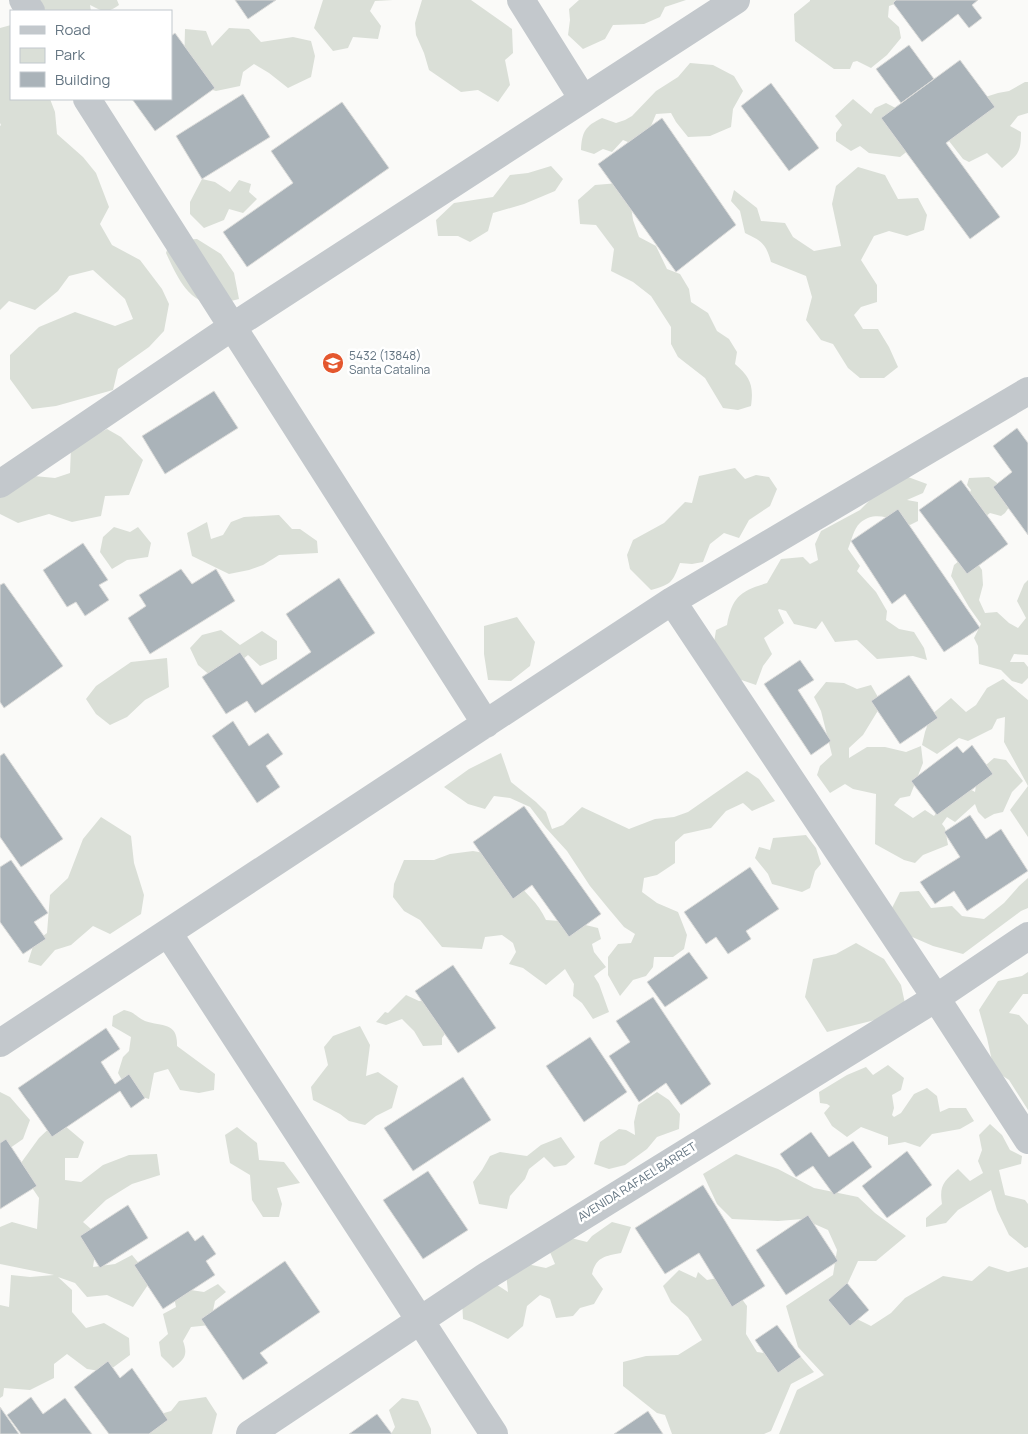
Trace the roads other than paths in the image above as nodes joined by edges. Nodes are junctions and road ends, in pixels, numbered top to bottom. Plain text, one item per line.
1 (521, 0) edge
2 (736, 0) edge
3 (583, 99) junction
4 (88, 100) edge
5 (232, 326) junction
6 (1028, 391) edge
7 (0, 484) edge
8 (672, 601) junction
9 (486, 724) junction
10 (168, 933) junction
11 (1028, 936) edge
12 (936, 998) junction
13 (0, 1043) edge
14 (1028, 1140) edge
15 (420, 1319) junction
16 (250, 1434) edge
17 (494, 1434) edge

1 - 3 street
2 - 3 street
3 - 5 street
4 - 5 street
5 - 7 street
5 - 9 street
6 - 8 street
8 - 9 street
8 - 12 street
9 - 10 street
10 - 13 street
10 - 15 street
11 - 12 street, AVENIDA RAFAEL BARRET
12 - 14 street
12 - 15 street, AVENIDA RAFAEL BARRET
15 - 16 street, AVENIDA RAFAEL BARRET
15 - 17 street

